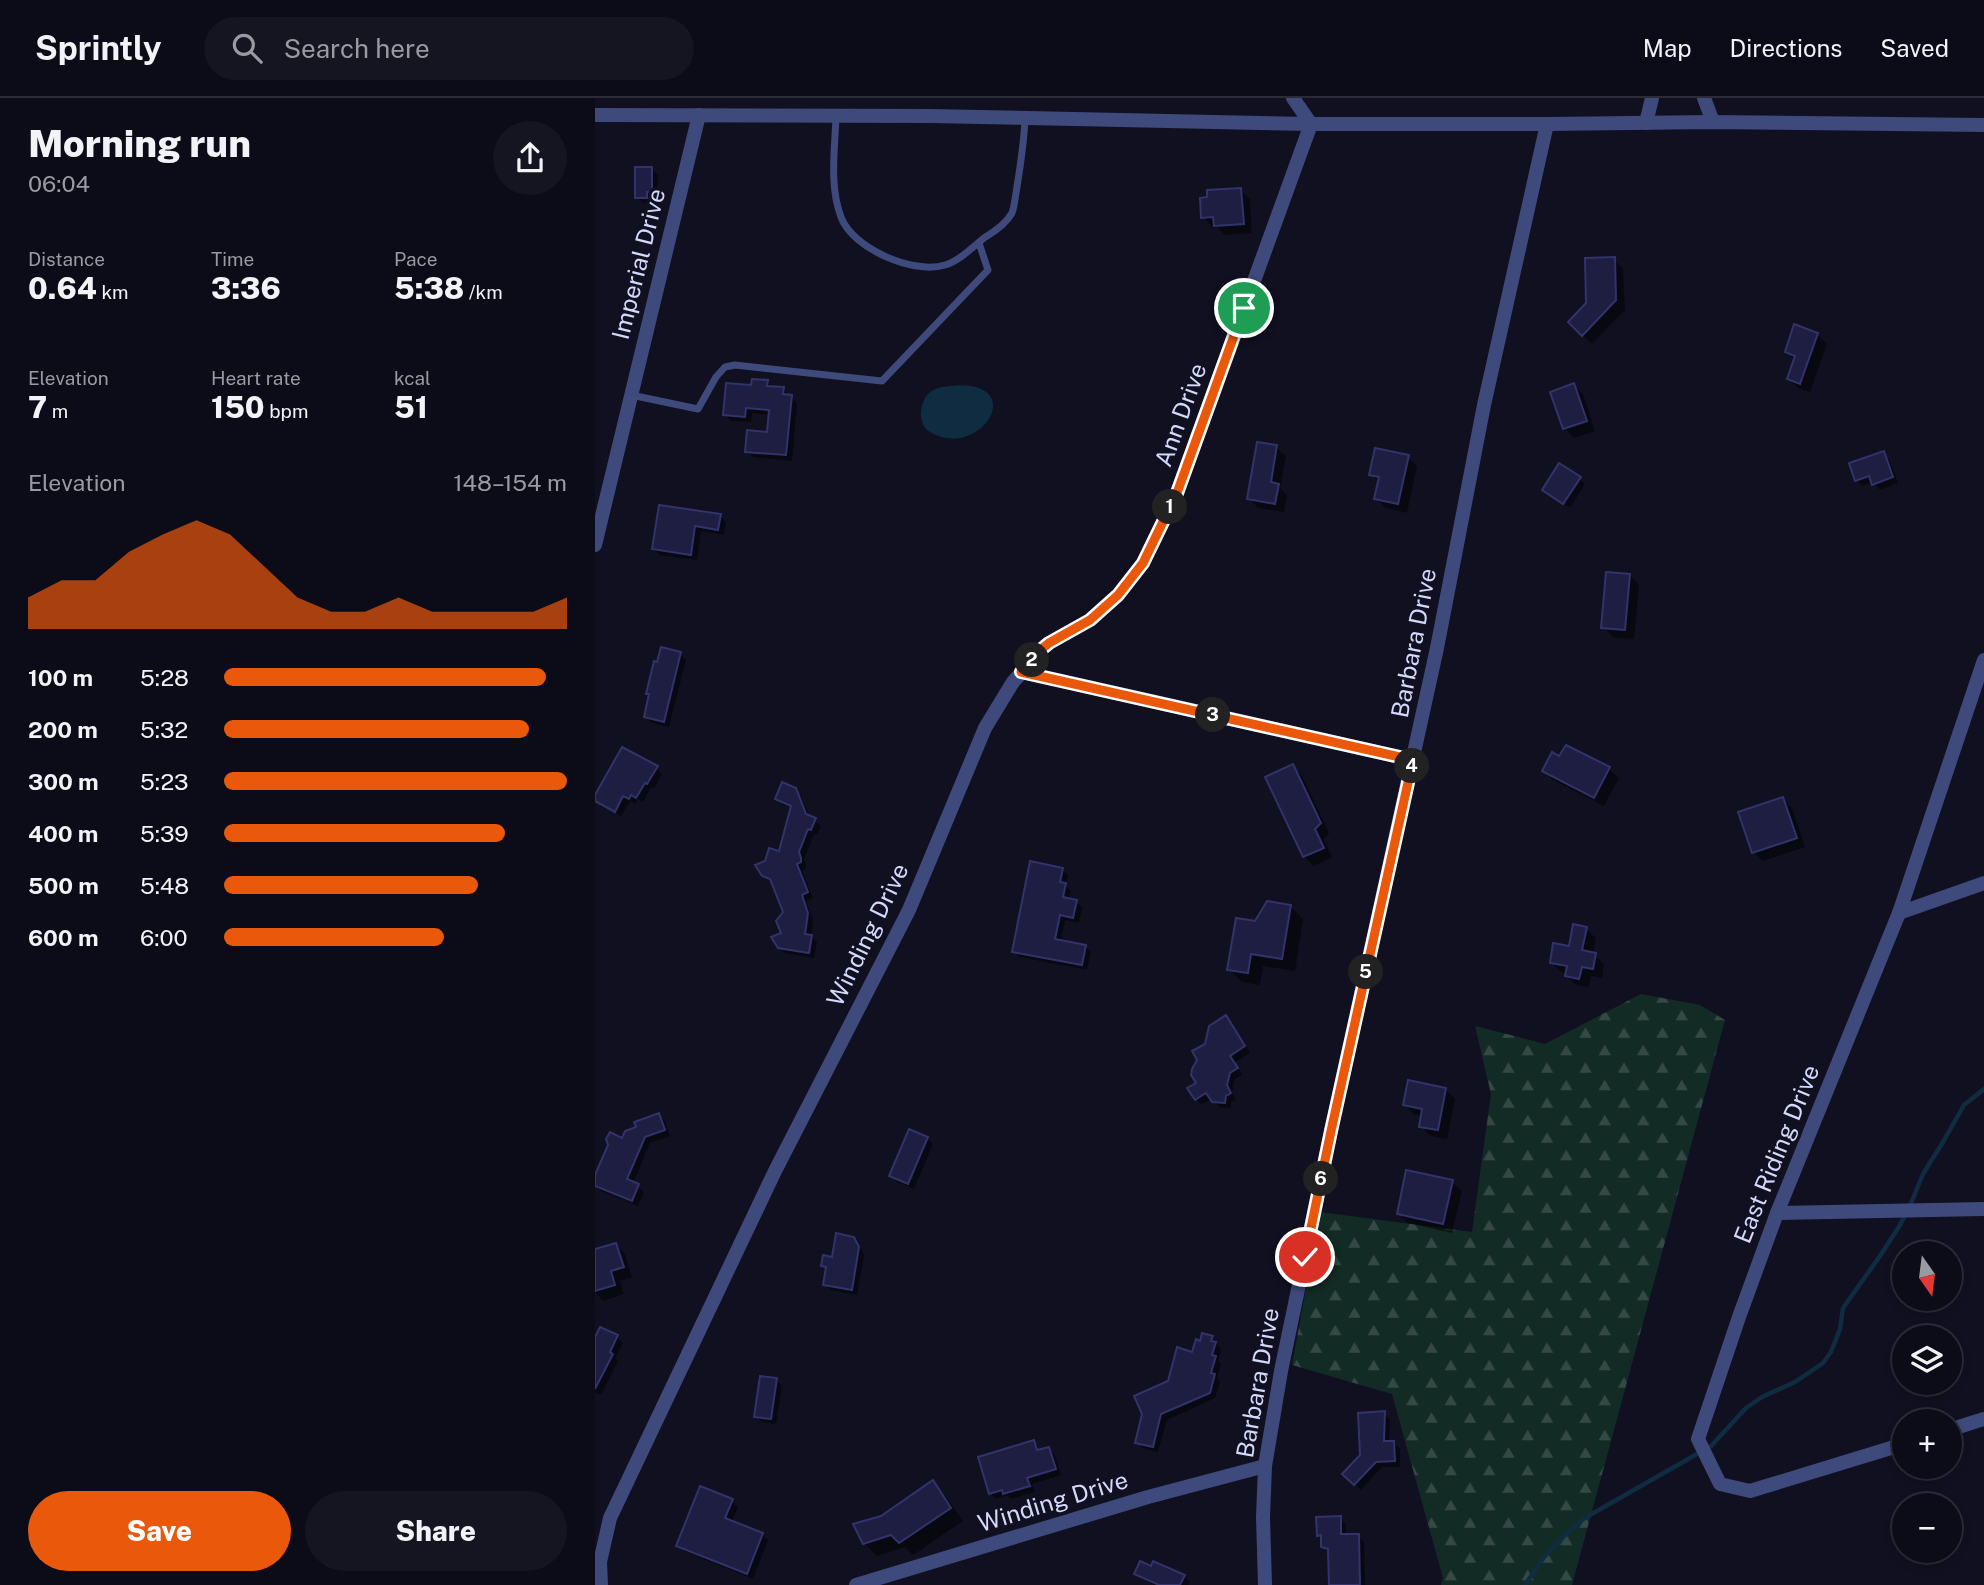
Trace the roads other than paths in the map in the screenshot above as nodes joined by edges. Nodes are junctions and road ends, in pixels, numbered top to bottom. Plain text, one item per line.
1 (1293, 98) edge
2 (1652, 98) edge
3 (1704, 98) edge
4 (699, 115) junction
5 (595, 116) edge
6 (836, 116) junction
7 (1025, 118) junction
8 (1713, 122) junction
9 (1646, 123) junction
10 (1311, 124) junction
11 (1547, 124) junction
12 (1984, 125) edge
13 (979, 243) junction
14 (631, 395) junction
15 (595, 545) edge
16 (1984, 660) edge
17 (1021, 672) junction
18 (1413, 760) junction
19 (1984, 883) edge
20 (1899, 912) junction
21 (1984, 1209) edge
22 (1777, 1213) junction
23 (1984, 1419) edge
24 (1962, 1426) edge
25 (1892, 1448) edge
26 (1265, 1466) junction
27 (601, 1585) edge
28 (856, 1585) edge
29 (1265, 1585) edge

1 - 10 street
2 - 9 street
3 - 8 street
4 - 5 street
4 - 6 street
4 - 14 street, Imperial Drive
6 - 7 street
6 - 13 lane
7 - 10 street
7 - 13 lane
8 - 9 street
8 - 12 street
9 - 11 street
10 - 11 street
10 - 17 street, Ann Drive
11 - 18 street, Barbara Drive
13 - 14 lane
14 - 15 street, Imperial Drive
16 - 20 street, East Riding Drive
17 - 18 street
17 - 27 street, Winding Drive
18 - 26 street, Barbara Drive
19 - 20 street
20 - 22 street, East Riding Drive
21 - 22 street
22 - 25 street, East Riding Drive
23 - 24 street
26 - 28 street, Winding Drive
26 - 29 street, Barbara Drive

